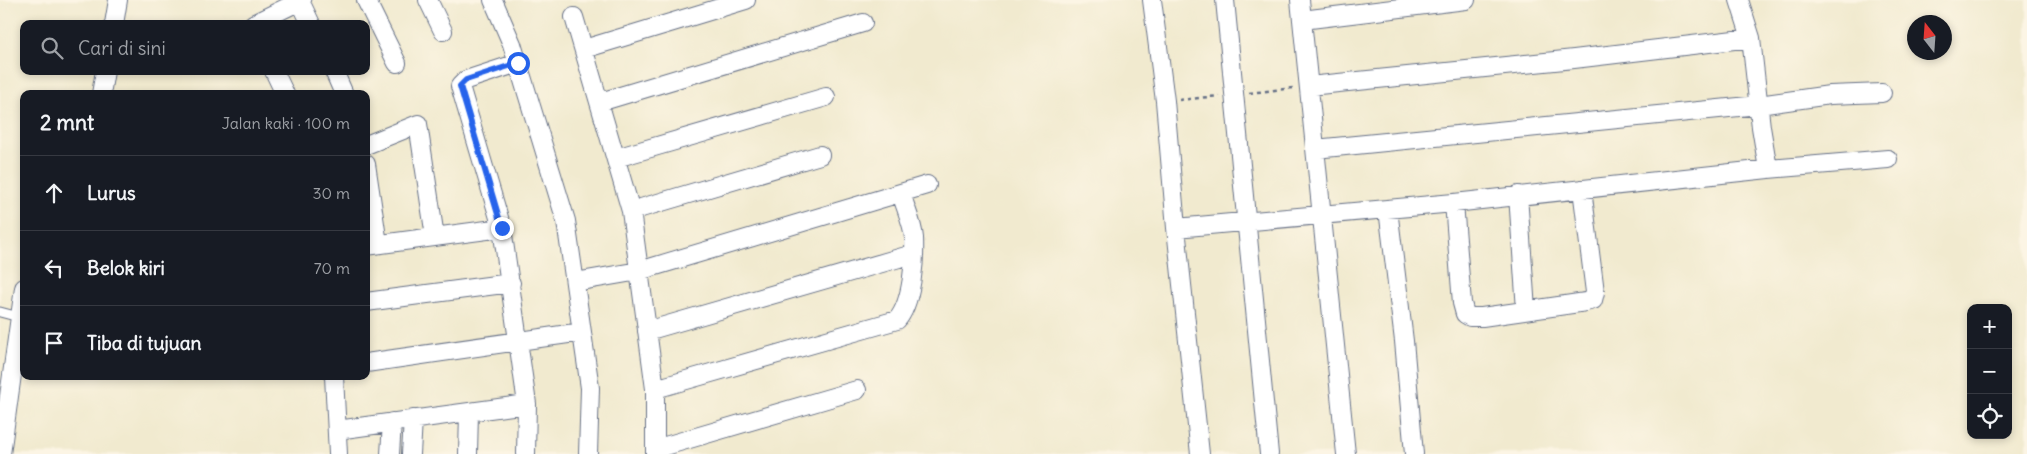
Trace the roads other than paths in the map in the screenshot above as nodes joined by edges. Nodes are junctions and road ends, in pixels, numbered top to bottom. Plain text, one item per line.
1 (118, 0) edge
2 (301, 0) edge
3 (366, 0) edge
4 (428, 0) edge
5 (746, 0) edge
6 (1152, 0) edge
7 (1225, 0) edge
8 (1300, 0) edge
9 (1466, 0) edge
10 (1739, 0) edge
11 (495, 5) edge
12 (574, 18) dead end
13 (115, 20) edge
14 (261, 20) edge
15 (309, 20) edge
16 (1302, 20) junction
17 (863, 23) dead end
18 (443, 31) dead end
19 (1751, 38) junction
20 (584, 49) junction
21 (397, 63) dead end
22 (518, 63) junction
23 (104, 75) edge
24 (276, 75) edge
25 (336, 75) edge
26 (1309, 86) junction
27 (102, 90) edge
28 (283, 90) edge
29 (342, 90) edge
30 (1882, 93) dead end
31 (826, 97) dead end
32 (600, 102) junction
33 (1759, 105) junction
34 (370, 143) edge
35 (1315, 149) junction
36 (820, 156) dead end
37 (616, 158) junction
38 (1888, 159) dead end
39 (1768, 169) junction
40 (927, 185) dead end
41 (1582, 189) junction
42 (901, 193) junction
43 (1518, 195) junction
44 (1454, 203) junction
45 (1388, 209) junction
46 (631, 212) junction
47 (1320, 214) junction
48 (370, 218) edge
49 (1248, 222) junction
50 (502, 228) junction
51 (1176, 228) junction
52 (435, 237) junction
53 (372, 245) edge
54 (913, 254) junction
55 (639, 271) junction
56 (575, 282) junction
57 (511, 283) junction
58 (370, 301) edge
59 (1526, 310) junction
60 (20, 311) edge
61 (0, 312) edge
62 (19, 317) junction
63 (647, 331) junction
64 (582, 332) junction
65 (519, 342) junction
66 (370, 362) edge
67 (334, 380) edge
68 (655, 389) junction
69 (857, 390) dead end
70 (527, 404) junction
71 (468, 412) junction
72 (413, 419) junction
73 (392, 422) junction
74 (337, 430) junction
75 (655, 451) edge
76 (1, 454) edge
77 (338, 454) edge
78 (390, 454) edge
79 (411, 454) edge
80 (468, 454) edge
81 (526, 454) edge
82 (588, 454) edge
83 (1200, 454) edge
84 (1269, 454) edge
85 (1346, 454) edge
86 (1414, 454) edge

1 - 13 street
2 - 14 street
2 - 15 street
3 - 21 street
4 - 18 street
5 - 20 street
6 - 51 street
7 - 49 street
8 - 16 street
9 - 16 street
10 - 19 street
11 - 22 street
12 - 20 street
16 - 26 street
17 - 32 street
19 - 26 street
19 - 33 street
20 - 32 street
22 - 50 street
22 - 56 street
23 - 27 street
24 - 28 street
25 - 29 street
26 - 35 street
30 - 33 street
31 - 37 street
32 - 37 street
33 - 35 street
33 - 39 street
34 - 52 street
35 - 47 street
36 - 46 street
37 - 46 street
38 - 39 street
39 - 41 street
40 - 42 street
41 - 43 street
41 - 59 street
42 - 54 street
42 - 55 street
43 - 44 street
43 - 59 street
44 - 45 street
44 - 59 street
45 - 47 street
45 - 86 street
46 - 55 street
47 - 49 street
47 - 85 street
48 - 53 street
49 - 51 street
49 - 84 street
50 - 52 street
50 - 57 street
51 - 83 street
52 - 53 street
54 - 63 street
54 - 68 street
55 - 56 street
55 - 63 street
56 - 64 street
57 - 58 street
57 - 65 street
60 - 62 street
61 - 62 lane
62 - 76 street
63 - 68 street
64 - 65 street
64 - 82 street
65 - 66 street
65 - 70 street
67 - 74 street
68 - 75 street
69 - 75 street
70 - 71 street
70 - 81 street
71 - 72 street
71 - 80 street
72 - 73 street
72 - 79 street
73 - 74 street
73 - 78 street
74 - 77 street

